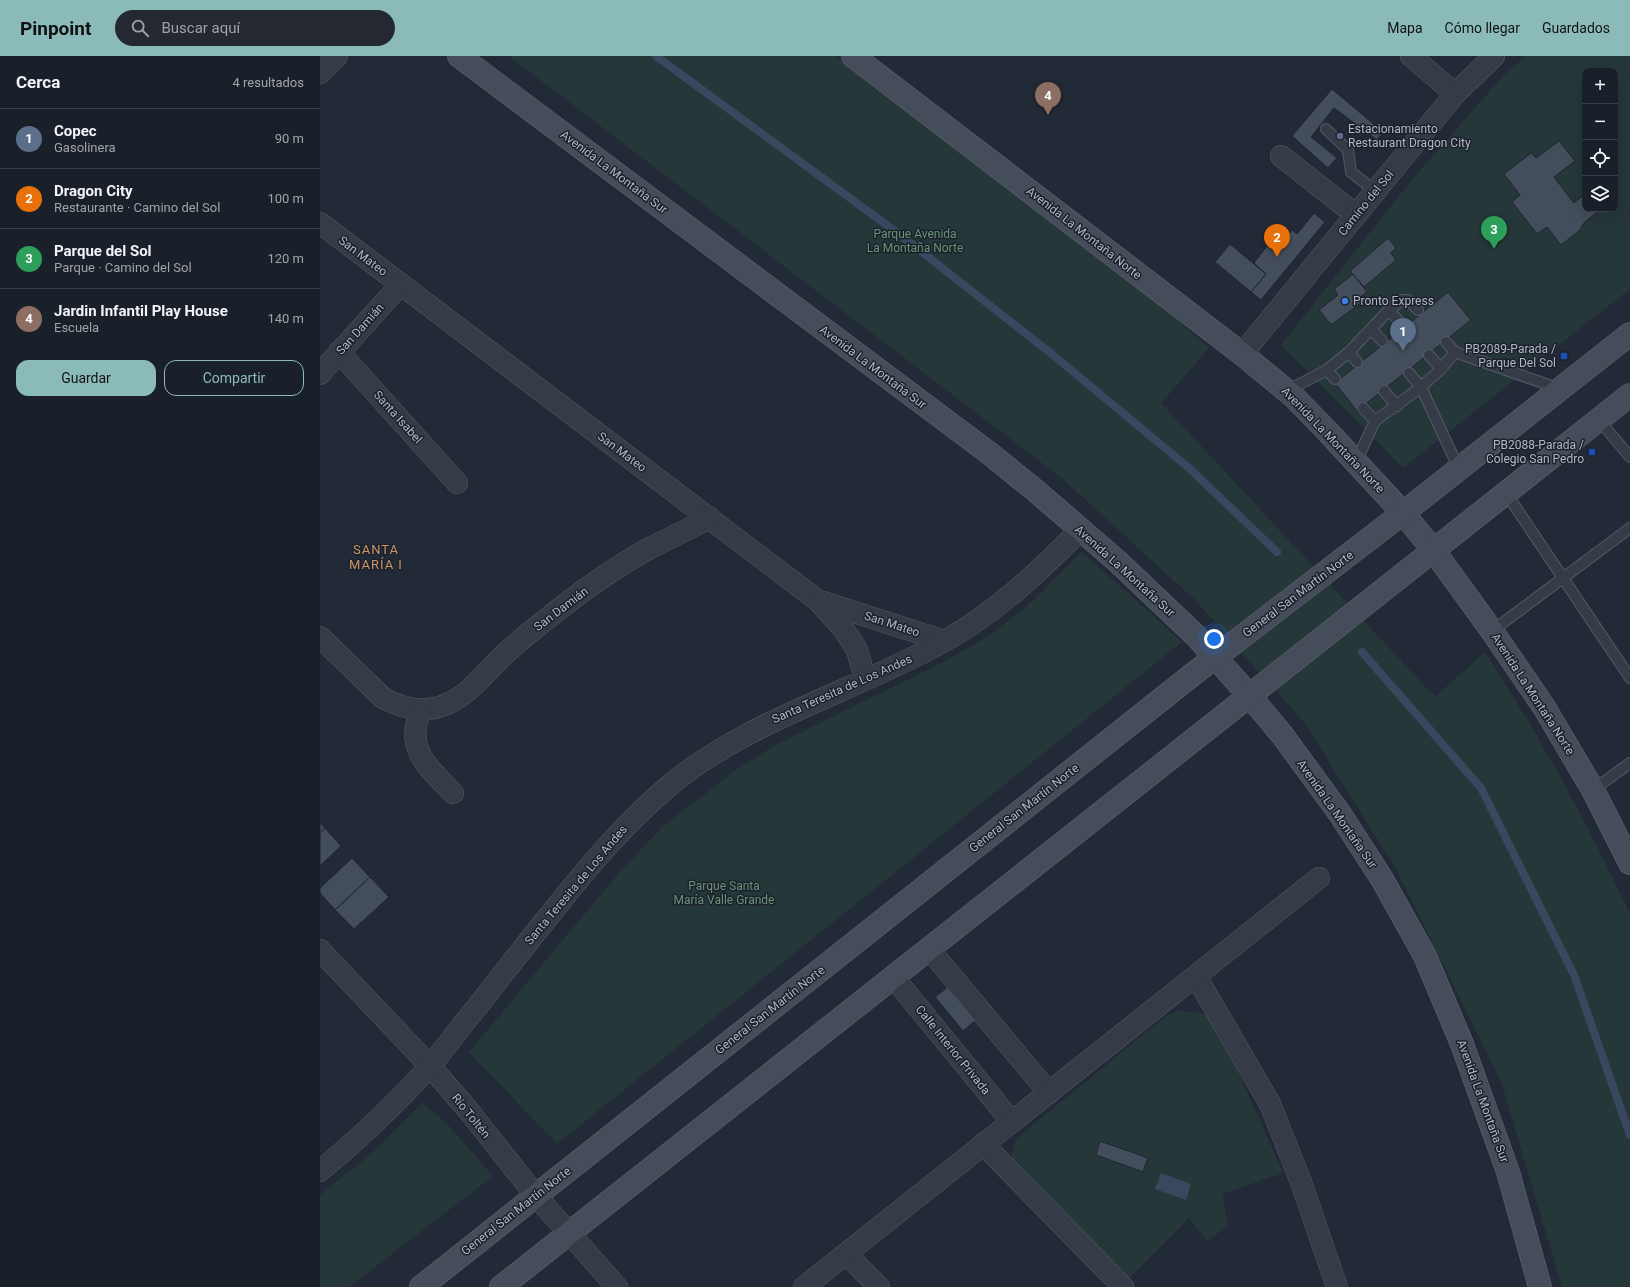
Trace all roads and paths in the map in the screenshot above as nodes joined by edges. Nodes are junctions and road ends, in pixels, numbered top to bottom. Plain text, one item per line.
1 (337, 56) edge
2 (459, 56) edge
3 (853, 56) edge
4 (1411, 56) edge
5 (1494, 56) edge
6 (320, 73) edge
7 (1455, 94) junction
8 (1326, 129) dead end
9 (1281, 156) dead end
10 (1375, 191) junction
11 (1356, 215) junction
12 (320, 223) edge
13 (400, 284) junction
14 (1388, 310) junction
15 (1418, 310) dead end
16 (1402, 325) dead end
17 (1371, 329) junction
18 (1630, 334) edge
19 (1382, 341) dead end
20 (1446, 342) dead end
21 (339, 352) junction
22 (1349, 352) junction
23 (1455, 352) junction
24 (1242, 354) junction
25 (1429, 355) dead end
26 (1357, 362) dead end
27 (1441, 369) junction
28 (1327, 370) junction
29 (1409, 373) dead end
30 (320, 374) edge
31 (1335, 379) dead end
32 (1421, 387) junction
33 (1560, 389) junction
34 (1286, 391) junction
35 (1384, 391) dead end
36 (1630, 395) edge
37 (1397, 406) junction
38 (1363, 408) dead end
39 (1599, 420) junction
40 (1375, 421) junction
41 (1630, 457) edge
42 (1356, 462) junction
43 (1459, 469) junction
44 (457, 483) dead end
45 (1506, 493) junction
46 (1403, 513) junction
47 (710, 518) junction
48 (1630, 528) edge
49 (1080, 530) junction
50 (1434, 551) junction
51 (1563, 578) junction
52 (817, 600) junction
53 (1492, 631) junction
54 (320, 637) edge
55 (944, 641) junction
56 (1215, 657) junction
57 (1630, 678) edge
58 (865, 679) junction
59 (1249, 695) junction
60 (421, 710) junction
61 (1630, 763) edge
62 (1593, 790) junction
63 (453, 793) dead end
64 (1630, 863) edge
65 (1319, 878) dead end
66 (929, 949) junction
67 (320, 950) edge
68 (1196, 976) junction
69 (894, 978) junction
70 (430, 1066) junction
71 (1049, 1093) junction
72 (1012, 1122) junction
73 (983, 1144) junction
74 (320, 1171) edge
75 (536, 1196) junction
76 (569, 1234) junction
77 (846, 1254) junction
78 (421, 1287) edge
79 (501, 1287) edge
80 (617, 1287) edge
81 (804, 1287) edge
82 (879, 1287) edge
83 (1123, 1287) edge
84 (1337, 1287) edge
85 (1540, 1287) edge

1 - 6 street
2 - 49 main road, Avenida La Montaña Sur
3 - 24 main road, Avenida La Montaña Norte
4 - 7 street
5 - 7 street, Camino del Sol
7 - 10 street, Camino del Sol
8 - 10 lane
9 - 11 street
10 - 11 street, Camino del Sol
11 - 24 street, Camino del Sol
12 - 13 street, San Mateo
13 - 21 street, San Damián
13 - 47 street, San Mateo
14 - 15 lane
14 - 16 lane
14 - 17 lane
17 - 19 lane
17 - 22 lane
18 - 33 main road, General San Martín Norte
20 - 23 lane
21 - 30 street, San Damián
21 - 44 street, Santa Isabel
22 - 26 lane
22 - 28 lane
23 - 27 lane
23 - 33 lane
24 - 34 main road, Avenida La Montaña Norte
25 - 27 lane
27 - 32 lane
28 - 31 lane
28 - 34 lane
29 - 32 lane
32 - 37 lane
32 - 43 lane
33 - 43 main road, General San Martín Norte
34 - 42 main road, Avenida La Montaña Norte
35 - 37 lane
36 - 39 main road
37 - 40 lane
38 - 40 lane
39 - 41 lane
39 - 45 main road
40 - 42 lane
42 - 46 main road, Avenida La Montaña Norte
43 - 46 main road, General San Martín Norte
45 - 50 main road
45 - 51 lane
46 - 50 main road, Avenida La Montaña Norte
46 - 56 main road, General San Martín Norte
47 - 52 street, San Mateo
47 - 60 street, San Damián
48 - 51 lane
49 - 55 street, Santa Teresita de Los Andes
49 - 56 main road, Avenida La Montaña Sur
50 - 53 main road, Avenida La Montaña Norte
50 - 59 main road
51 - 53 lane
51 - 57 lane
52 - 55 street, San Mateo
52 - 58 street
53 - 62 main road, Avenida La Montaña Norte
54 - 60 street, San Damián
55 - 58 street, Santa Teresita de Los Andes
56 - 59 main road, Avenida La Montaña Sur
56 - 75 main road, General San Martín Norte
58 - 70 street, Santa Teresita de Los Andes
59 - 66 main road
59 - 85 main road, Avenida La Montaña Sur
60 - 63 street
61 - 62 lane
62 - 64 main road, Avenida La Montaña Norte
65 - 68 street
66 - 69 main road
66 - 71 street
67 - 70 street, Río Toltén
68 - 71 street
68 - 84 street
69 - 72 street, Calle Interior Privada
69 - 76 main road
70 - 74 street, Santa Teresita de Los Andes
70 - 75 street, Río Toltén
71 - 72 street
72 - 73 street
73 - 77 street
73 - 83 street
75 - 76 street, Río Toltén
75 - 78 main road, General San Martín Norte
76 - 79 main road
76 - 80 street, Río Toltén
77 - 81 street
77 - 82 street

